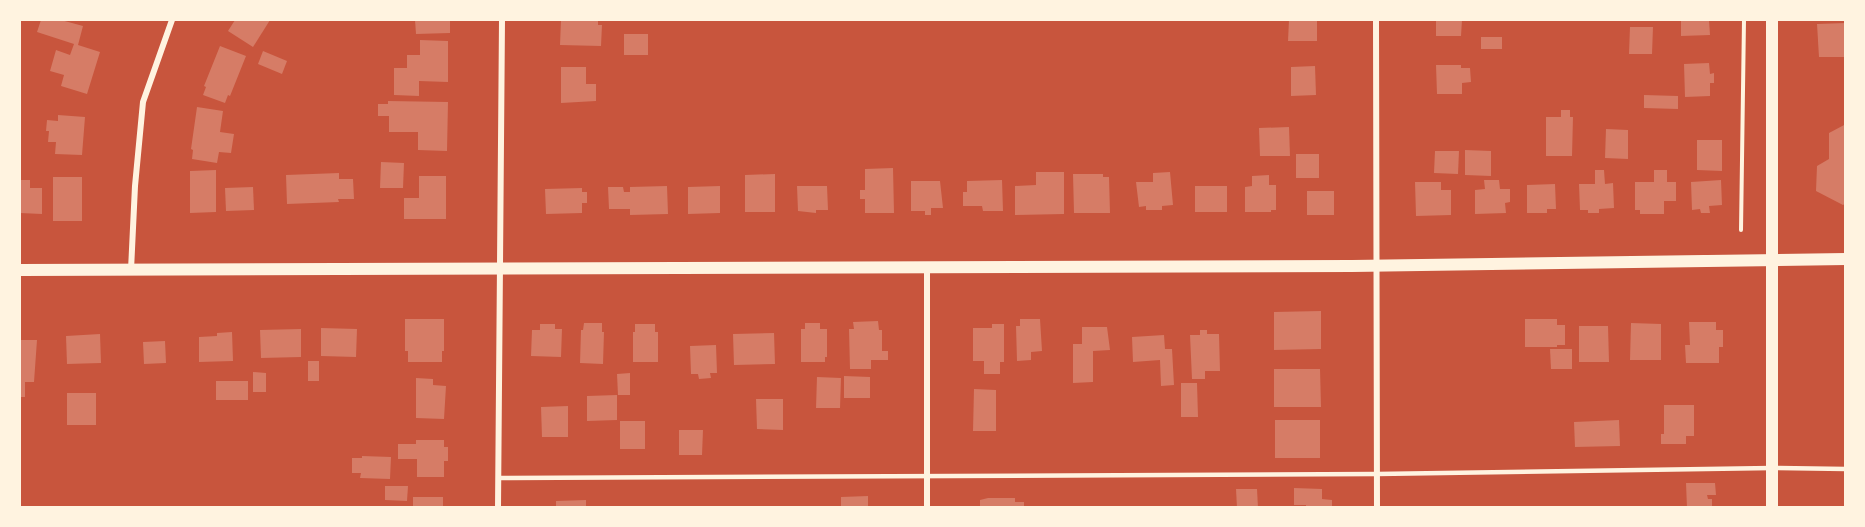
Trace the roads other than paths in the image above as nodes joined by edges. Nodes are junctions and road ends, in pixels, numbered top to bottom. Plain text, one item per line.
1 (172, 20) edge
2 (502, 20) edge
3 (1376, 20) edge
4 (1772, 20) edge
5 (1845, 259) edge
6 (1771, 260) junction
7 (1376, 266) junction
8 (927, 267) junction
9 (500, 269) junction
10 (20, 270) edge
11 (131, 270) junction
12 (1772, 468) junction
13 (1845, 469) edge
14 (1377, 474) junction
15 (927, 476) junction
16 (499, 478) junction
17 (498, 507) edge
18 (927, 507) edge
19 (1377, 507) edge
20 (1772, 507) edge

1 - 11 street
2 - 9 street
3 - 7 street
4 - 6 main road
5 - 6 main road
6 - 7 main road
6 - 12 main road
7 - 8 main road
7 - 14 street
8 - 9 main road
8 - 15 street
9 - 11 main road
9 - 16 street
10 - 11 main road
12 - 13 lane
12 - 14 lane
12 - 20 main road
14 - 15 lane
14 - 19 street
15 - 16 lane
15 - 18 street
16 - 17 street

